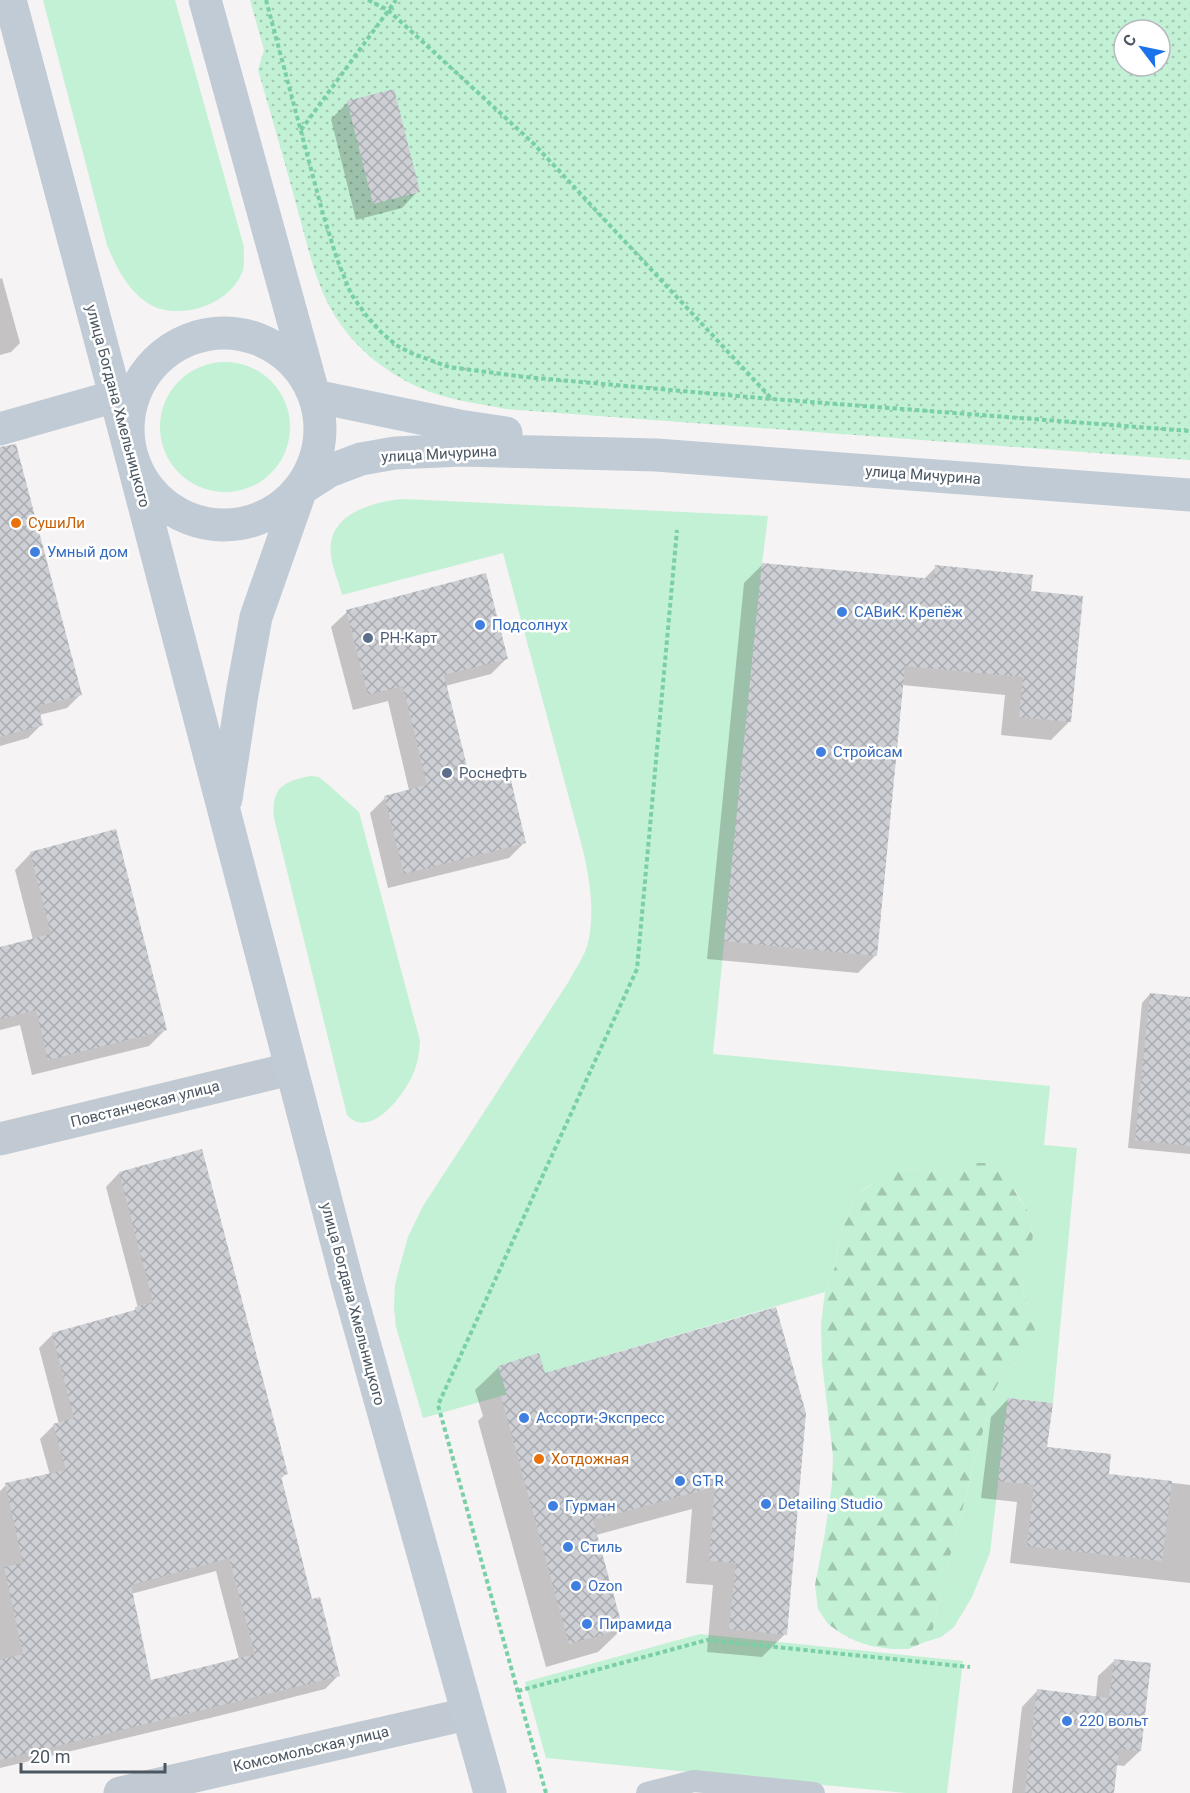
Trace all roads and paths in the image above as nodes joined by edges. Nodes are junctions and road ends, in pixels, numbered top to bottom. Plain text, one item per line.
1 (10, 0) edge
2 (205, 0) edge
3 (266, 0) edge
4 (368, 0) edge
5 (396, 0) edge
6 (388, 10) junction
7 (300, 130) junction
8 (116, 396) junction
9 (314, 396) junction
10 (772, 399) junction
11 (0, 429) edge
12 (1190, 431) edge
13 (131, 455) junction
14 (657, 455) junction
15 (301, 489) junction
16 (1190, 495) edge
17 (677, 530) dead end
18 (224, 812) junction
19 (290, 1069) junction
20 (0, 1139) edge
21 (970, 1667) dead end
22 (518, 1691) junction
23 (467, 1714) junction
24 (120, 1793) edge
25 (490, 1793) edge
26 (546, 1793) edge
27 (647, 1793) edge
28 (814, 1793) edge

1 - 8 main road, улица Богдана Хмельницкого
2 - 9 main road
3 - 7 path
4 - 6 path
5 - 6 path
6 - 7 path
6 - 10 path
7 - 10 path
8 - 11 main road
8 - 13 main road, улица Богдана Хмельницкого
9 - 13 main road
9 - 14 main road, улица Мичурина
9 - 15 main road
10 - 12 path
13 - 15 main road
13 - 18 main road, улица Богдана Хмельницкого
14 - 15 main road, улица Мичурина
14 - 16 main road, улица Мичурина
15 - 18 main road, улица Богдана Хмельницкого
17 - 22 path
18 - 19 main road, улица Богдана Хмельницкого
19 - 20 street, Повстанческая улица
19 - 23 main road, улица Богдана Хмельницкого
21 - 22 path
22 - 26 path
23 - 24 street, Комсомольская улица
23 - 25 main road, улица Богдана Хмельницкого
27 - 28 lane

